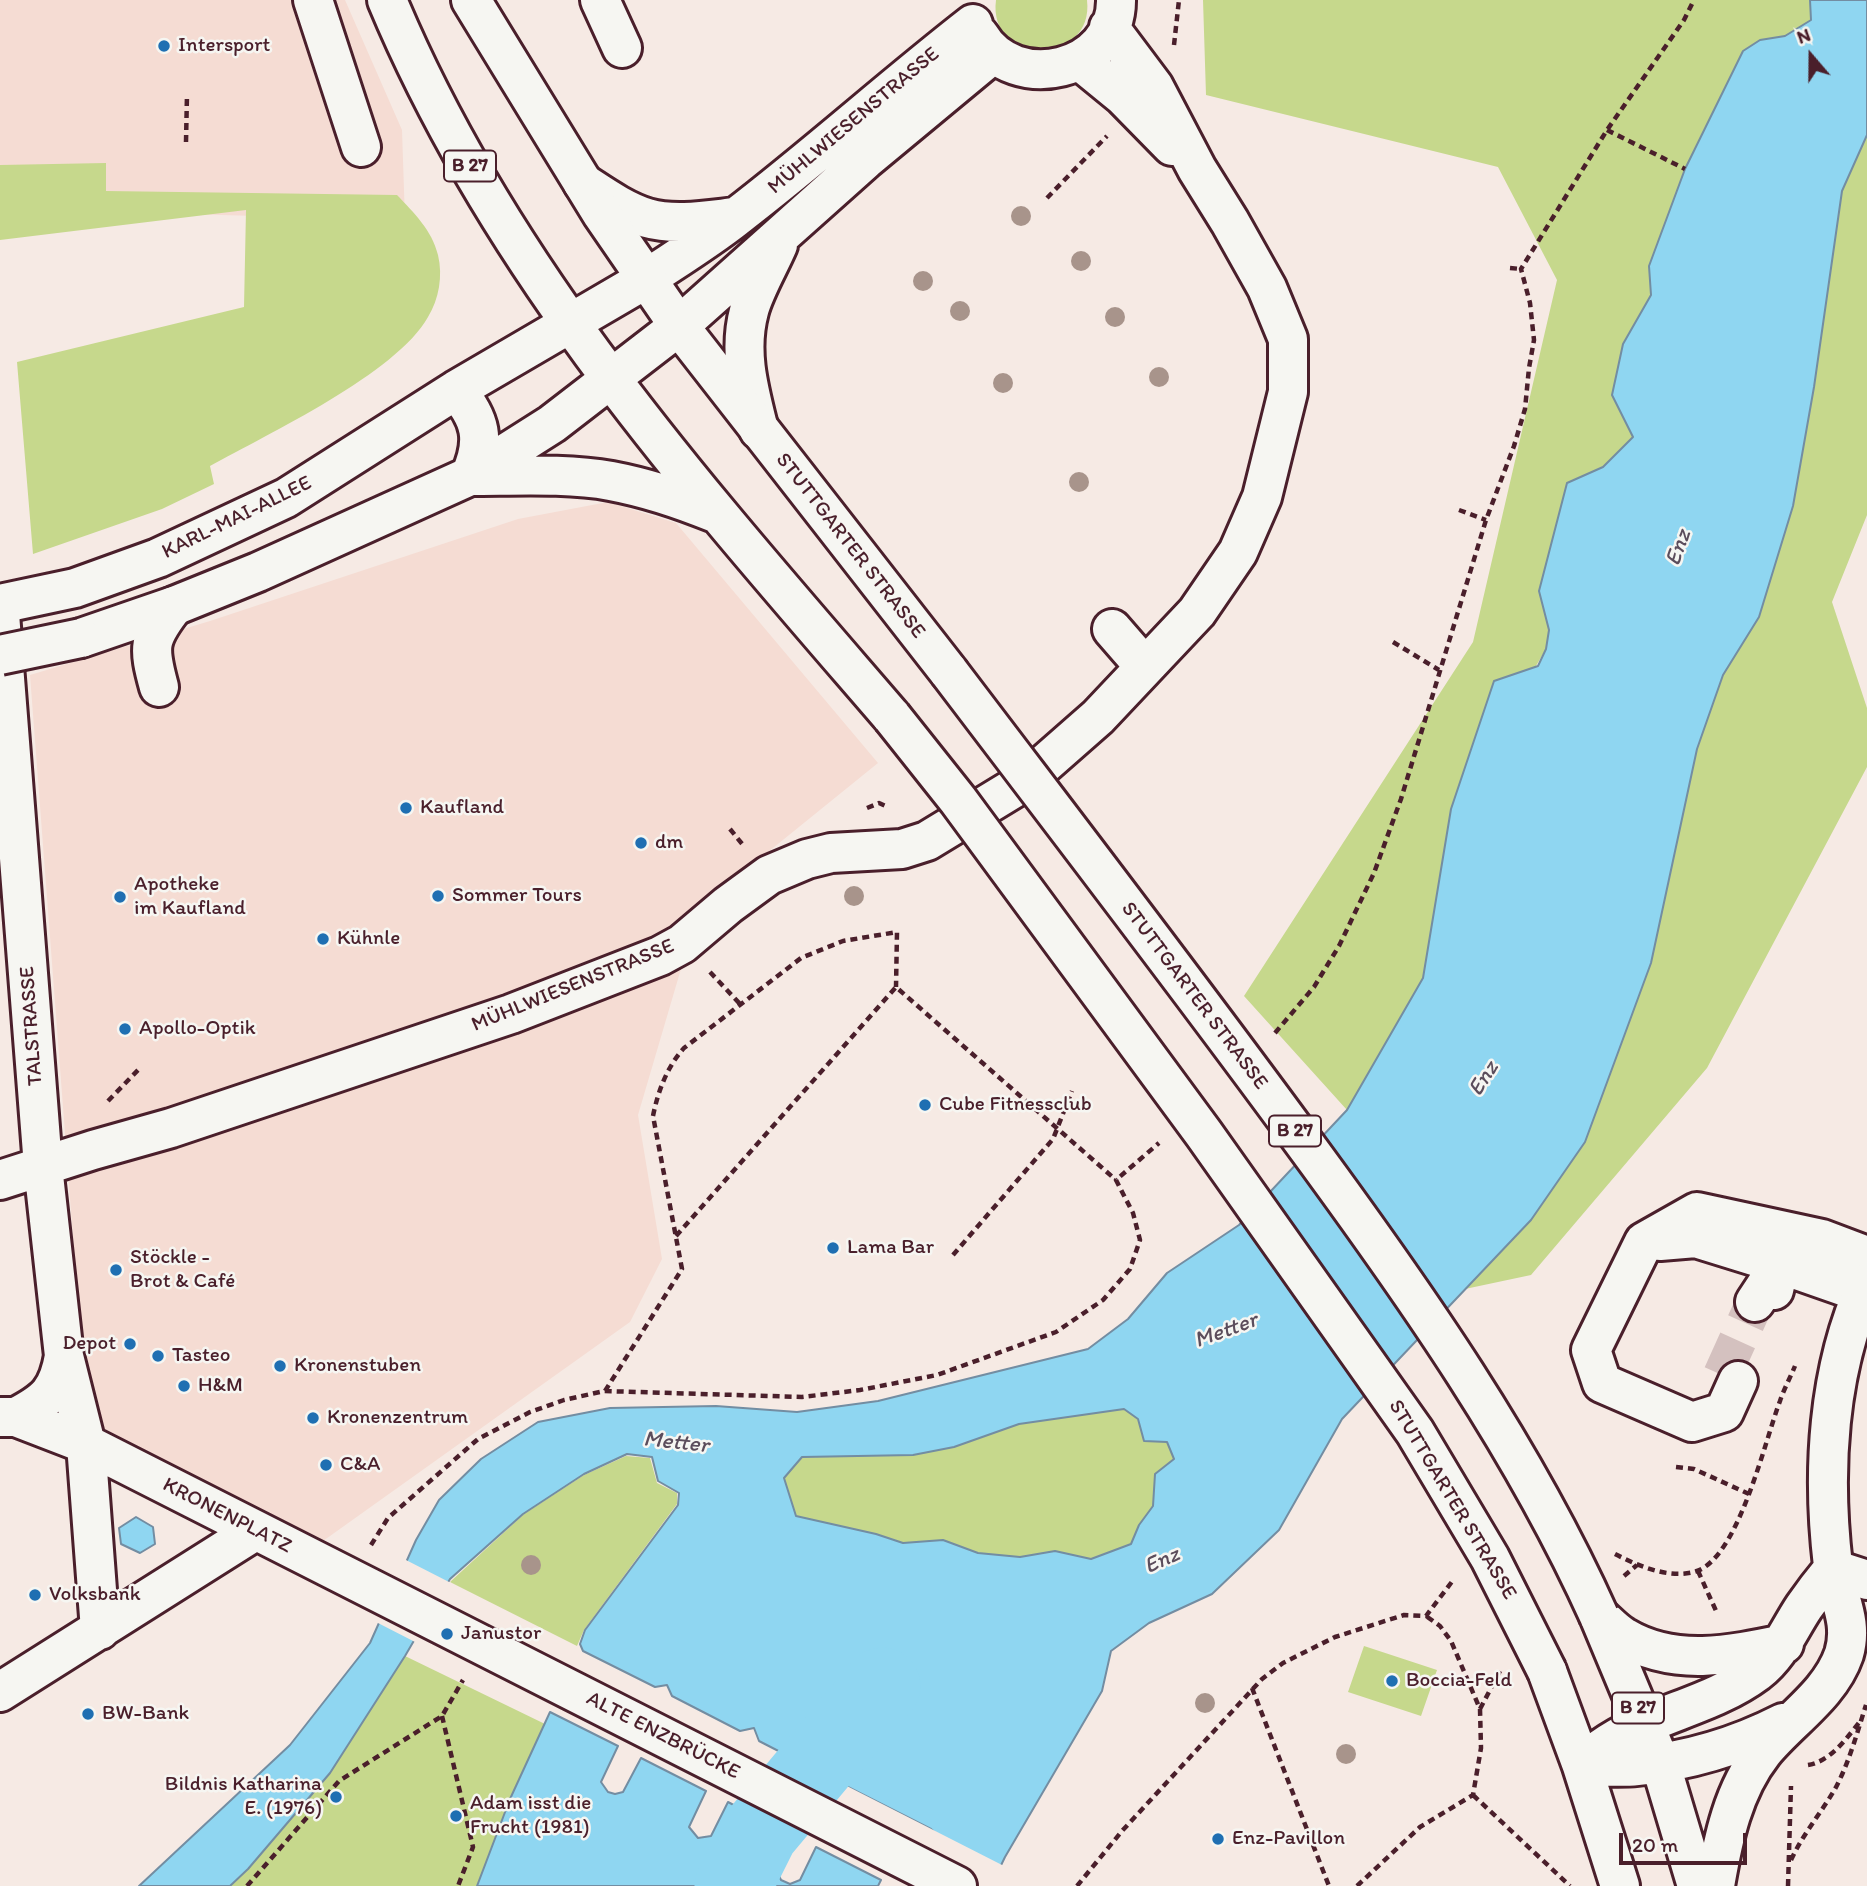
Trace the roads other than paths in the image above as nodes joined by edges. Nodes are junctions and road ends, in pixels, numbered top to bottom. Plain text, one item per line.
1 (313, 0) edge
2 (387, 0) edge
3 (471, 0) edge
4 (600, 0) edge
5 (1113, 14) edge
6 (978, 26) edge
7 (622, 48) dead end
8 (1079, 60) junction
9 (361, 147) dead end
10 (1197, 169) junction
11 (583, 183) junction
12 (736, 217) junction
13 (784, 230) junction
14 (646, 279) junction
15 (569, 324) junction
16 (679, 326) junction
17 (611, 379) junction
18 (456, 390) junction
19 (759, 430) junction
20 (470, 476) junction
21 (717, 513) junction
22 (0, 604) edge
23 (174, 606) junction
24 (0, 614) edge
25 (1112, 629) dead end
26 (0, 655) edge
27 (1145, 667) junction
28 (159, 687) dead end
29 (43, 1166) junction
30 (0, 1180) edge
31 (1644, 1242) junction
32 (1780, 1264) junction
33 (1866, 1278) edge
34 (1762, 1306) tunnel mouth
35 (64, 1356) junction
36 (1730, 1378) tunnel mouth
37 (8, 1417) edge
38 (86, 1444) junction
39 (255, 1531) junction
40 (1850, 1574) edge
41 (359, 1582) joint
42 (100, 1630) junction
43 (1784, 1644) junction
44 (1628, 1650) junction
45 (0, 1692) edge
46 (1796, 1716) junction
47 (1645, 1725) junction
48 (1660, 1762) junction
49 (1582, 1766) junction
50 (957, 1886) edge
51 (1620, 1886) edge
52 (1697, 1886) edge
53 (1715, 1886) edge

1 - 9 main road
2 - 15 main road, B 27
3 - 11 main road, B 27
4 - 7 main road
5 - 8 main road, MÜHLWIESENSTRASSE
5 - 10 main road, MÜHLWIESENSTRASSE
6 - 8 main road, MÜHLWIESENSTRASSE
6 - 12 main road, MÜHLWIESENSTRASSE
6 - 13 main road, MÜHLWIESENSTRASSE
8 - 10 main road, MÜHLWIESENSTRASSE
10 - 27 main road, MÜHLWIESENSTRASSE
11 - 12 main road
11 - 14 main road, B 27
12 - 14 main road, MÜHLWIESENSTRASSE
13 - 16 main road, MÜHLWIESENSTRASSE
13 - 19 main road, MÜHLWIESENSTRASSE
14 - 15 main road, KARL-MAI-ALLEE
14 - 16 main road, STUTTGARTER STRASSE / B 27
15 - 17 main road, STUTTGARTER STRASSE / B 27
15 - 18 main road, KARL-MAI-ALLEE
16 - 17 main road
16 - 19 main road, STUTTGARTER STRASSE / B 27
17 - 20 main road
17 - 21 main road, STUTTGARTER STRASSE / B 27
18 - 20 main road
18 - 22 main road, KARL-MAI-ALLEE
19 - 44 main road, STUTTGARTER STRASSE / B 27, bridge
20 - 21 main road
20 - 23 main road
21 - 49 main road, STUTTGARTER STRASSE / B 27, bridge
23 - 26 main road, bridge
23 - 28 main road
24 - 29 main road, TALSTRASSE
25 - 27 main road
27 - 29 main road, MÜHLWIESENSTRASSE
29 - 30 main road, MÜHLWIESENSTRASSE
29 - 35 main road, TALSTRASSE
31 - 32 main road
31 - 33 main road
31 - 36 main road
32 - 33 main road
32 - 34 main road
33 - 40 main road
35 - 37 main road, TALSTRASSE
35 - 38 main road
37 - 38 main road, KRONENPLATZ
38 - 39 main road, KRONENPLATZ
38 - 42 main road
39 - 41 main road, KRONENPLATZ
39 - 42 main road
40 - 43 main road
40 - 46 main road
41 - 50 main road, ALTE ENZBRÜCKE
42 - 45 main road
43 - 44 main road
43 - 47 main road
44 - 47 main road, STUTTGARTER STRASSE / B 27
46 - 48 main road
46 - 53 main road
47 - 48 main road, STUTTGARTER STRASSE / B 27
47 - 49 main road
48 - 49 main road
48 - 52 main road, STUTTGARTER STRASSE / B 27
49 - 51 main road, STUTTGARTER STRASSE / B 27

